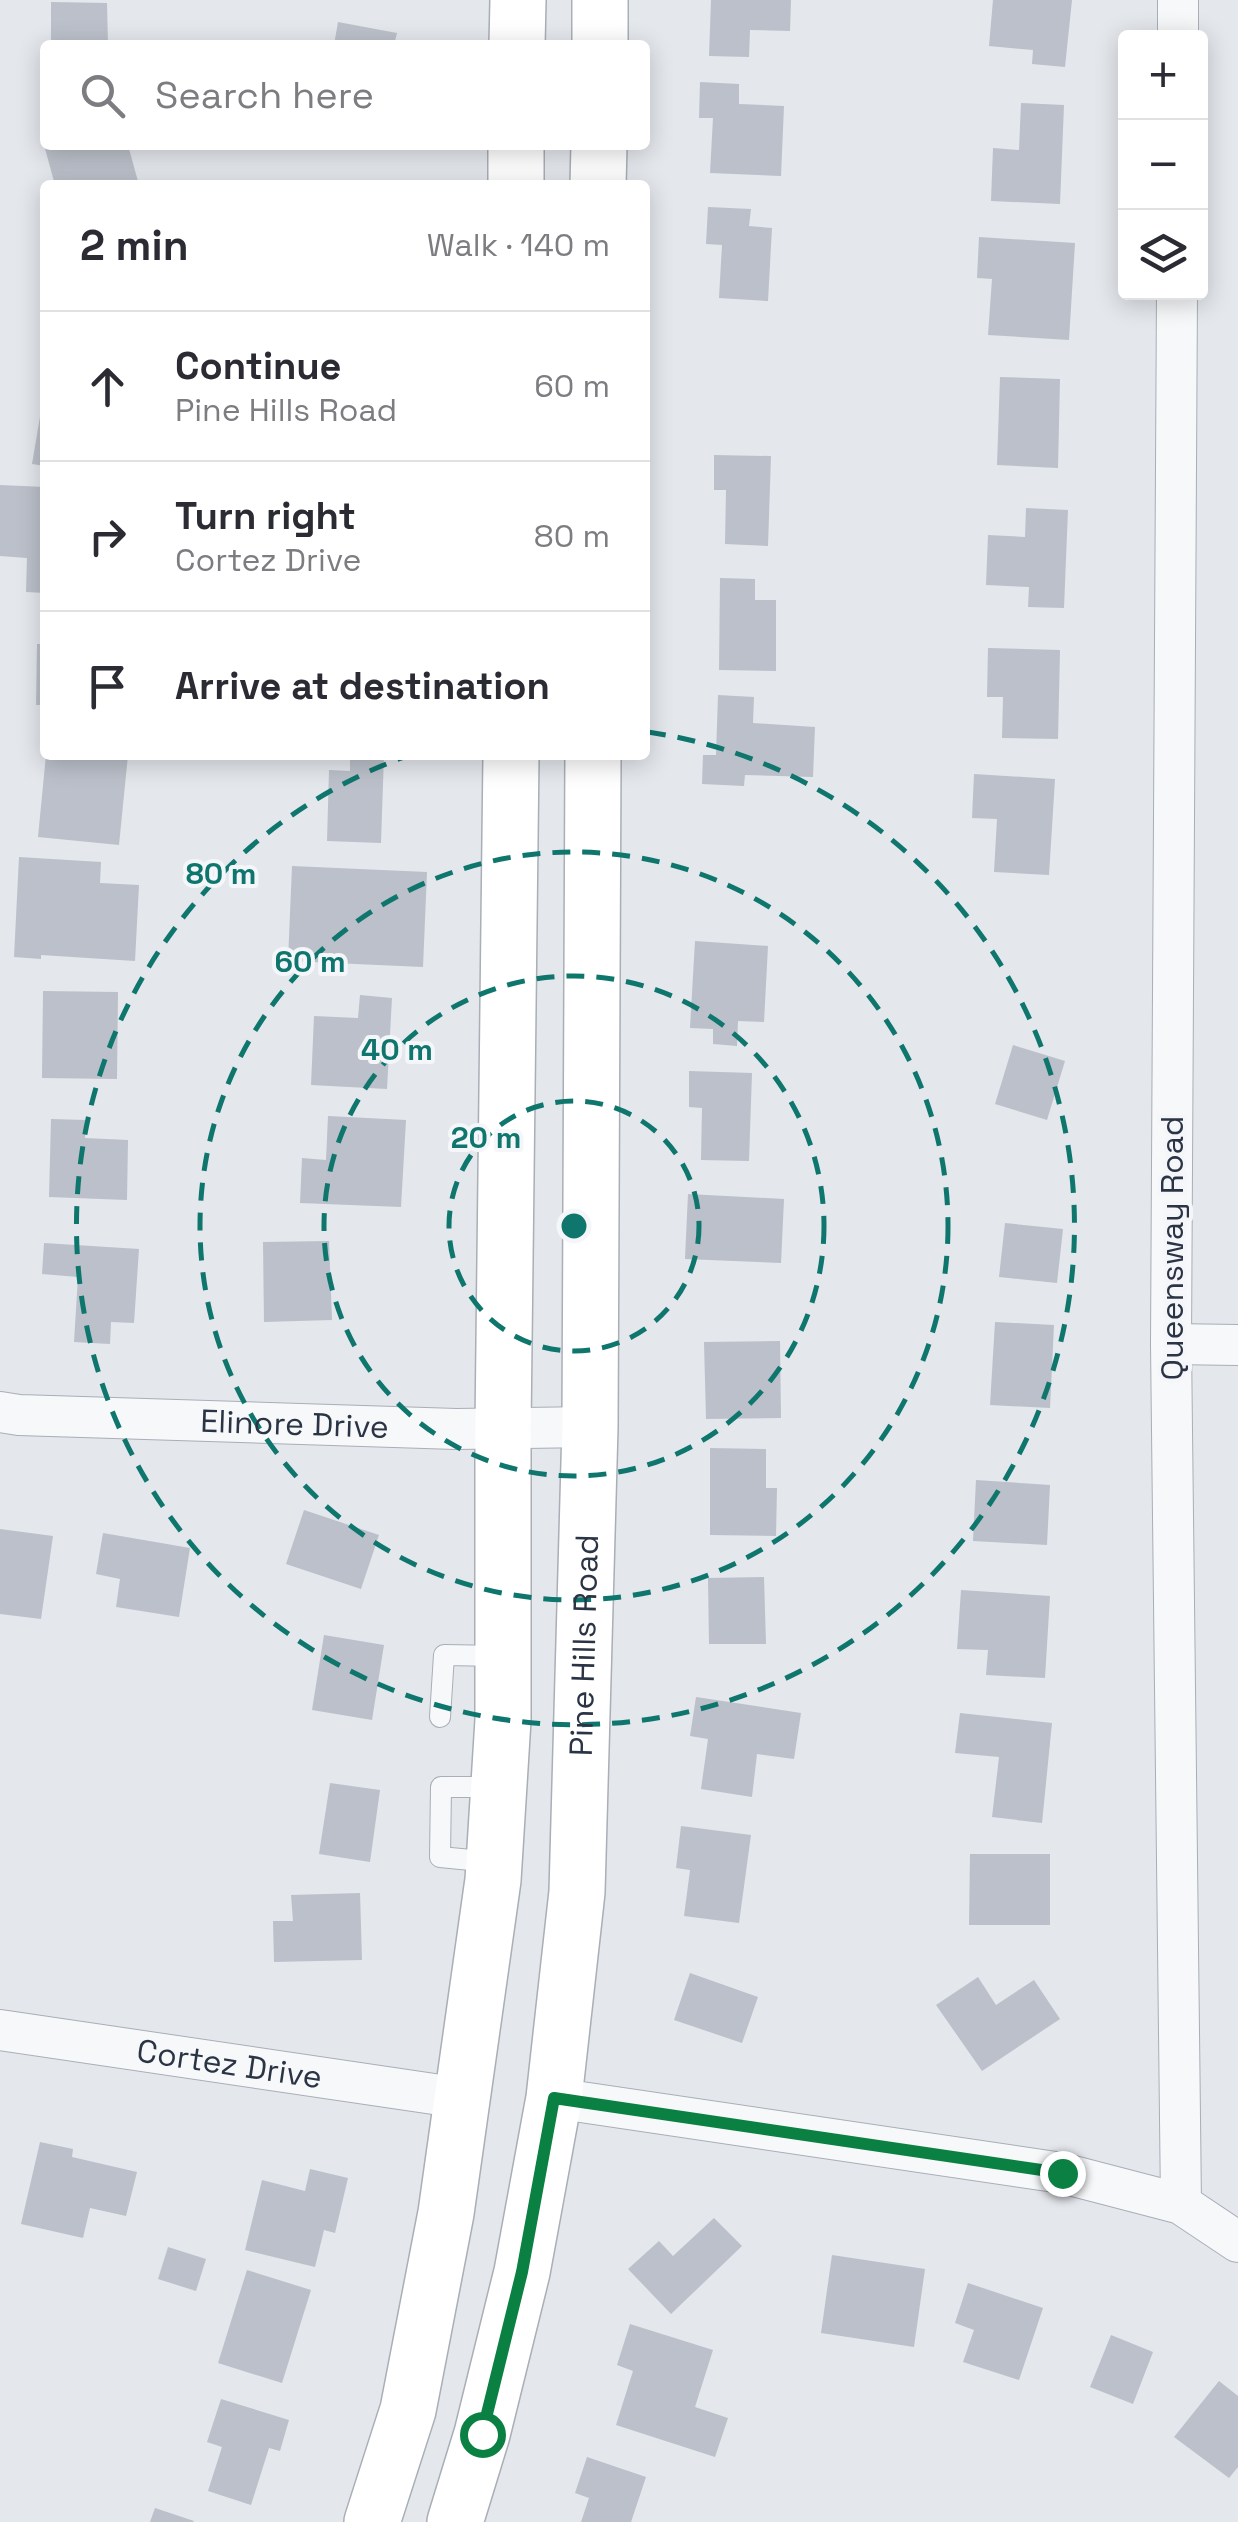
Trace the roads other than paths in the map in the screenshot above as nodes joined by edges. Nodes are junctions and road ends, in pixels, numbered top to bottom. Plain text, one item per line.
1 (518, 0) edge
2 (600, 0) edge
3 (1178, 0) edge
4 (1178, 30) edge
5 (518, 40) edge
6 (600, 40) edge
7 (516, 150) edge
8 (599, 150) edge
9 (516, 180) edge
10 (598, 180) edge
11 (1177, 300) edge
12 (511, 760) edge
13 (593, 760) edge
14 (1171, 1344) junction
15 (1238, 1345) edge
16 (0, 1412) edge
17 (590, 1427) junction
18 (503, 1428) junction
19 (503, 1656) junction
20 (440, 1717) dead end
21 (0, 2030) edge
22 (461, 2098) junction
23 (554, 2098) junction
24 (1181, 2204) junction
25 (1238, 2242) edge
26 (372, 2522) edge
27 (455, 2522) edge

1 - 5 main road
2 - 6 main road
3 - 4 street
7 - 9 main road
8 - 10 main road
11 - 14 street, Queensway Road
12 - 18 main road
13 - 17 main road, Pine Hills Road
14 - 15 street
14 - 24 street, Queensway Road
16 - 18 street, Elinore Drive
17 - 18 street, Elinore Drive
17 - 23 main road, Pine Hills Road
18 - 19 main road
19 - 20 lane
19 - 22 main road
21 - 22 street, Cortez Drive
22 - 26 main road
23 - 24 street
23 - 27 main road, Pine Hills Road
24 - 25 street

